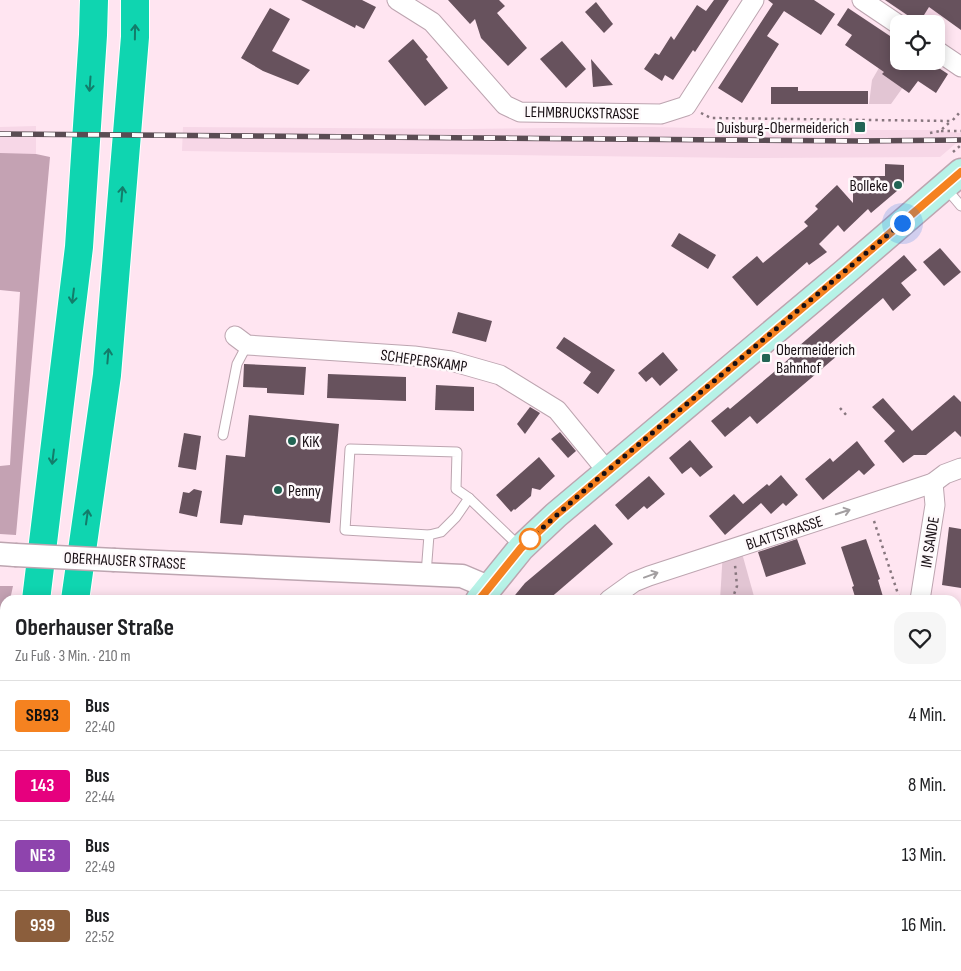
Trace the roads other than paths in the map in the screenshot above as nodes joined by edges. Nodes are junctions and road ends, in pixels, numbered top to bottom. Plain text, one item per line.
1 (94, 0) edge
2 (135, 0) edge
3 (397, 0) edge
4 (754, 0) edge
5 (862, 0) edge
6 (890, 19) edge
7 (945, 56) edge
8 (961, 66) edge
9 (953, 179) edge
10 (961, 206) edge
11 (241, 340) joint
12 (223, 435) dead end
13 (961, 468) edge
14 (607, 471) junction
15 (933, 483) junction
16 (469, 498) junction
17 (429, 535) junction
18 (521, 548) junction
19 (8, 555) edge
20 (426, 574) junction
21 (484, 593) edge
22 (37, 595) edge
23 (76, 595) edge
24 (616, 595) edge
25 (921, 595) edge

1 -> 22 highway
23 -> 2 highway
3 - 4 street, LEHMBRUCKSTRASSE
5 - 6 street
7 - 8 street
9 - 10 lane
9 - 14 main road
11 - 12 lane
11 - 14 street, SCHEPERSKAMP
13 - 15 street, BLATTSTRASSE
14 - 18 main road
24 -> 15 street, BLATTSTRASSE
15 - 25 street, IM SANDE
16 - 17 lane
16 - 17 lane
16 - 18 lane
17 - 20 lane
18 - 21 main road
19 - 20 street, OBERHAUSER STRASSE, bridge
20 - 21 street, OBERHAUSER STRASSE

